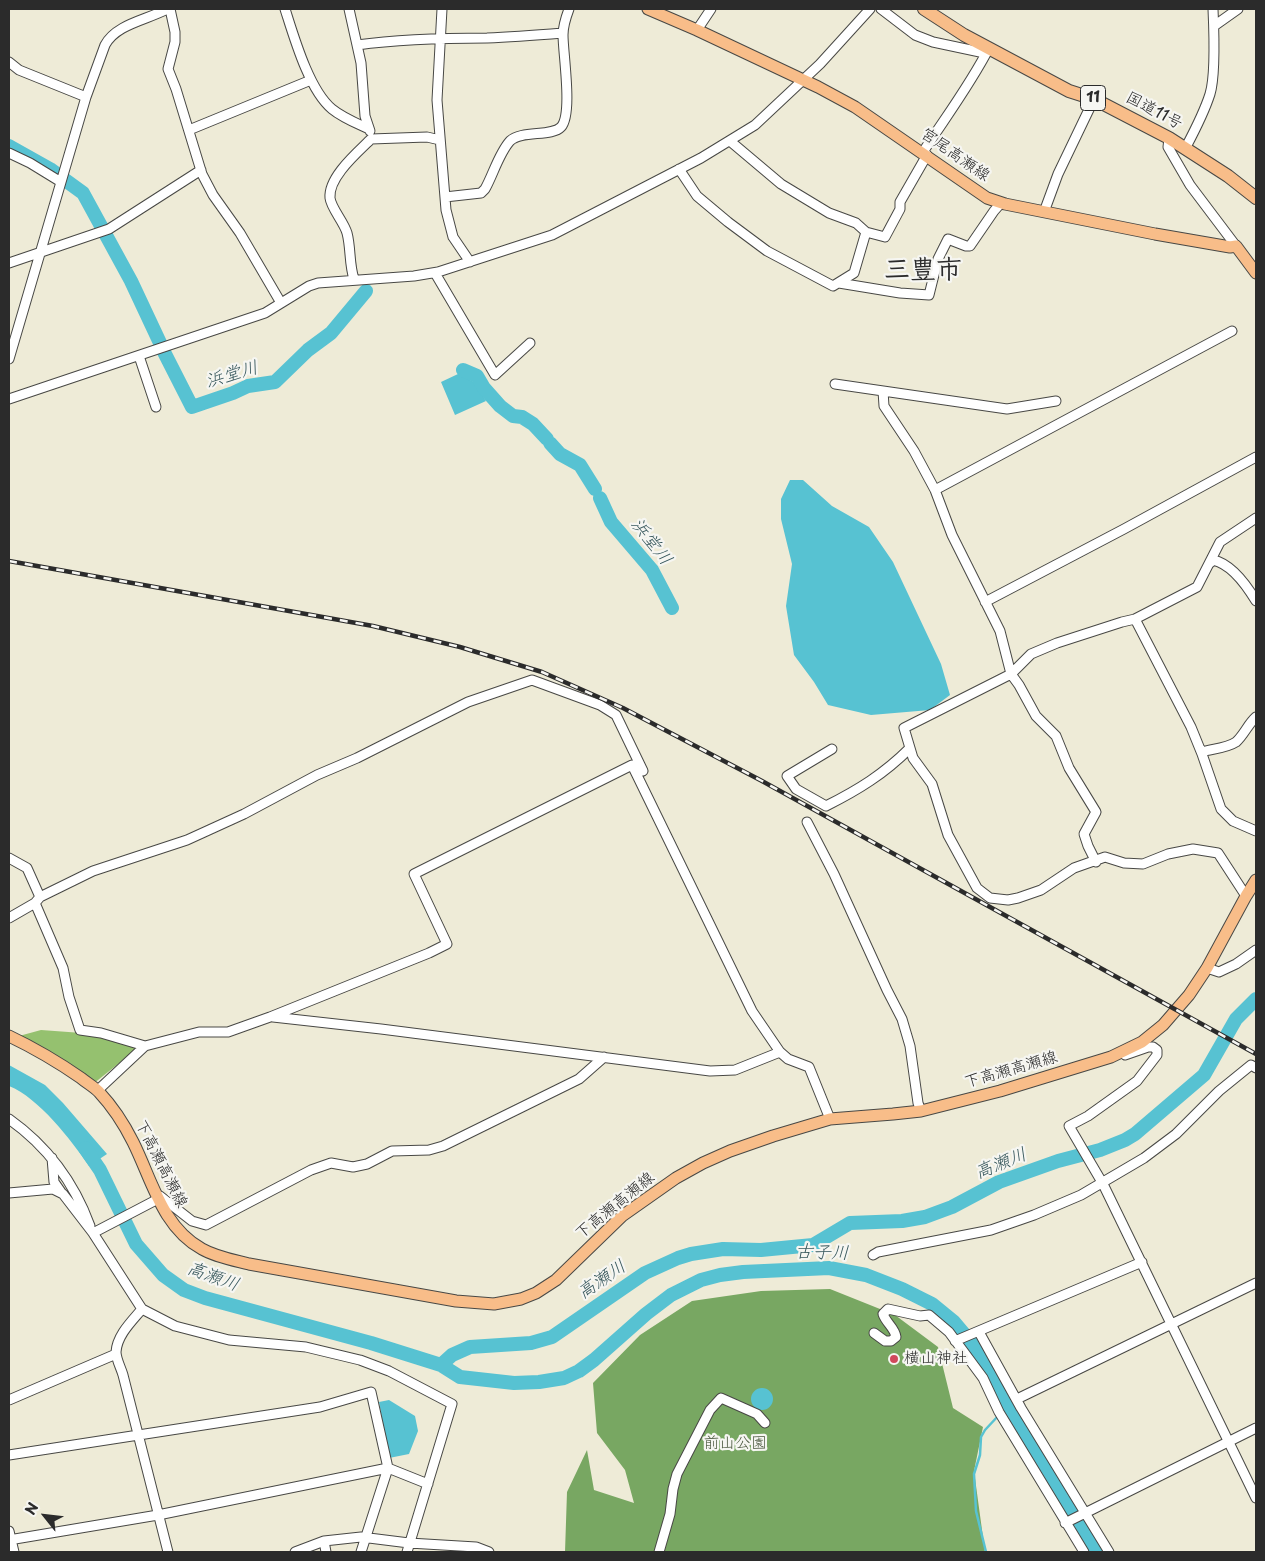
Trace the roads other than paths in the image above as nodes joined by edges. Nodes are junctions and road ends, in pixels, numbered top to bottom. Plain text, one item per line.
1 (168, 9) edge
2 (285, 9) edge
3 (349, 9) edge
4 (442, 9) edge
5 (569, 9) edge
6 (648, 9) edge
7 (711, 9) edge
8 (870, 9) edge
9 (881, 9) edge
10 (924, 9) edge
11 (1214, 9) edge
12 (1238, 9) edge
13 (1214, 26) junction
14 (697, 30) junction
15 (563, 33) junction
16 (440, 38) junction
17 (357, 45) junction
18 (989, 48) junction
19 (9, 62) edge
20 (311, 80) junction
21 (803, 80) junction
22 (86, 97) junction
23 (1094, 99) junction
24 (369, 129) junction
25 (189, 130) junction
26 (1170, 138) junction
27 (371, 139) junction
28 (440, 140) junction
29 (730, 141) junction
30 (1186, 147) junction
31 (9, 153) edge
32 (925, 154) junction
33 (679, 169) junction
34 (201, 170) junction
35 (62, 178) junction
36 (445, 197) junction
37 (1256, 198) edge
38 (1001, 203) junction
39 (1044, 212) junction
40 (866, 232) junction
41 (1236, 246) junction
42 (40, 252) junction
43 (470, 262) junction
44 (9, 263) edge
45 (435, 272) junction
46 (1256, 273) edge
47 (354, 279) junction
48 (839, 283) junction
49 (281, 303) junction
50 (1232, 331) dead end
51 (530, 342) dead end
52 (139, 356) junction
53 (9, 359) edge
54 (835, 384) dead end
55 (883, 392) junction
56 (9, 399) edge
57 (1056, 402) dead end
58 (156, 407) dead end
59 (1256, 457) edge
60 (935, 490) junction
61 (1256, 518) edge
62 (1210, 563) junction
63 (985, 602) junction
64 (1256, 602) edge
65 (1135, 619) junction
66 (1011, 674) junction
67 (1256, 717) edge
68 (910, 748) junction
69 (832, 749) dead end
70 (1202, 752) junction
71 (643, 771) dead end
72 (807, 822) dead end
73 (1256, 831) edge
74 (9, 858) edge
75 (1096, 862) junction
76 (1256, 880) edge
77 (1246, 896) junction
78 (38, 900) junction
79 (9, 918) edge
80 (1256, 950) edge
81 (1207, 968) junction
82 (270, 1017) junction
83 (9, 1036) edge
84 (145, 1046) junction
85 (780, 1052) junction
86 (1111, 1057) junction
87 (604, 1058) junction
88 (1256, 1068) edge
89 (98, 1090) junction
90 (921, 1110) junction
91 (9, 1119) edge
92 (830, 1119) junction
93 (52, 1158) junction
94 (1102, 1182) junction
95 (9, 1193) edge
96 (63, 1194) junction
97 (158, 1199) junction
98 (93, 1233) junction
99 (873, 1254) dead end
100 (1142, 1262) junction
101 (1256, 1282) edge
102 (142, 1309) junction
103 (1171, 1325) junction
104 (978, 1332) junction
105 (874, 1333) dead end
106 (955, 1341) junction
107 (116, 1354) junction
108 (1016, 1399) junction
109 (9, 1400) edge
110 (765, 1423) dead end
111 (1256, 1428) edge
112 (138, 1436) junction
113 (1229, 1442) junction
114 (9, 1455) edge
115 (388, 1468) junction
116 (428, 1484) junction
117 (1256, 1498) edge
118 (1084, 1513) junction
119 (158, 1515) junction
120 (1065, 1523) junction
121 (10, 1537) edge
122 (365, 1538) junction
123 (324, 1541) junction
124 (408, 1548) edge
125 (14, 1552) edge
126 (168, 1552) edge
127 (295, 1552) edge
128 (326, 1552) edge
129 (362, 1552) edge
130 (489, 1552) edge
131 (659, 1552) edge
132 (1084, 1552) edge
133 (1109, 1552) edge

1 - 22 street
1 - 25 street
2 - 20 street
3 - 17 street
4 - 16 street
5 - 15 street
6 - 14 main road, 宮尾高瀬線
7 - 14 street
8 - 21 street
9 - 18 street
10 - 18 highway, 国道11号 / 11
11 - 13 street
12 - 13 street
13 - 30 street
14 - 21 main road, 宮尾高瀬線
15 - 16 street
15 - 36 street
16 - 17 street
16 - 28 street
17 - 24 street
18 - 23 highway, 国道11号 / 11
18 - 32 street
19 - 22 street
20 - 24 street
20 - 25 street
21 - 29 street
21 - 32 main road, 宮尾高瀬線
22 - 35 street
23 - 26 highway, 国道11号 / 11
23 - 39 street
24 - 27 street
25 - 34 street
26 - 30 highway, 国道11号 / 11
26 - 41 street
27 - 28 street
27 - 47 street
28 - 36 street
29 - 33 street
29 - 40 street
30 - 37 highway, 国道11号 / 11
31 - 35 street
32 - 38 main road, 宮尾高瀬線
32 - 40 street
33 - 43 street
33 - 48 street
34 - 42 street
34 - 49 street
35 - 42 street
36 - 43 street
38 - 39 main road, 宮尾高瀬線
38 - 48 street
39 - 41 main road, 宮尾高瀬線
40 - 48 street
41 - 46 main road
42 - 44 street
42 - 53 street
43 - 45 street
45 - 47 street
45 - 51 street
47 - 49 street
49 - 52 street
50 - 60 street
52 - 56 street
52 - 58 street
54 - 55 street
55 - 57 street
55 - 60 street
59 - 63 street
60 - 63 street
61 - 62 street
62 - 64 street
62 - 65 street
63 - 66 street
65 - 66 street
65 - 70 street
66 - 68 street
66 - 75 street
67 - 70 street
68 - 69 street
68 - 75 street
70 - 73 street
71 - 78 street
72 - 90 street
74 - 78 street
75 - 77 street
76 - 77 main road, 下高瀬高瀬線
77 - 81 main road, 下高瀬高瀬線
78 - 79 street
78 - 84 street
80 - 81 street
81 - 86 main road, 下高瀬高瀬線
82 - 84 street
82 - 85 street
82 - 87 street
83 - 89 main road, 下高瀬高瀬線
84 - 89 street
85 - 87 street
85 - 92 street
86 - 90 main road, 下高瀬高瀬線
86 - 94 street
87 - 97 street
88 - 94 street
89 - 97 main road, 下高瀬高瀬線
90 - 92 main road, 下高瀬高瀬線
91 - 93 street
92 - 97 main road, 下高瀬高瀬線
93 - 96 street
93 - 98 street
94 - 99 street
94 - 100 street
95 - 96 street
96 - 98 street
97 - 98 street
98 - 102 street
100 - 103 street
100 - 104 street
101 - 103 street
102 - 107 street
102 - 116 street
103 - 108 street
103 - 113 street
104 - 106 street
104 - 108 street
105 - 106 street
106 - 120 street
107 - 109 street
107 - 112 street
108 - 118 street
110 - 131 street
111 - 113 street
112 - 114 street
112 - 115 street
112 - 119 street
113 - 117 street
113 - 118 street
115 - 116 street
115 - 119 street
115 - 122 street
116 - 124 street
118 - 120 street
118 - 133 street
119 - 121 street
119 - 126 street
120 - 132 street
121 - 125 street
122 - 123 street
122 - 124 street
122 - 129 street
123 - 127 street
123 - 128 street
124 - 130 street

